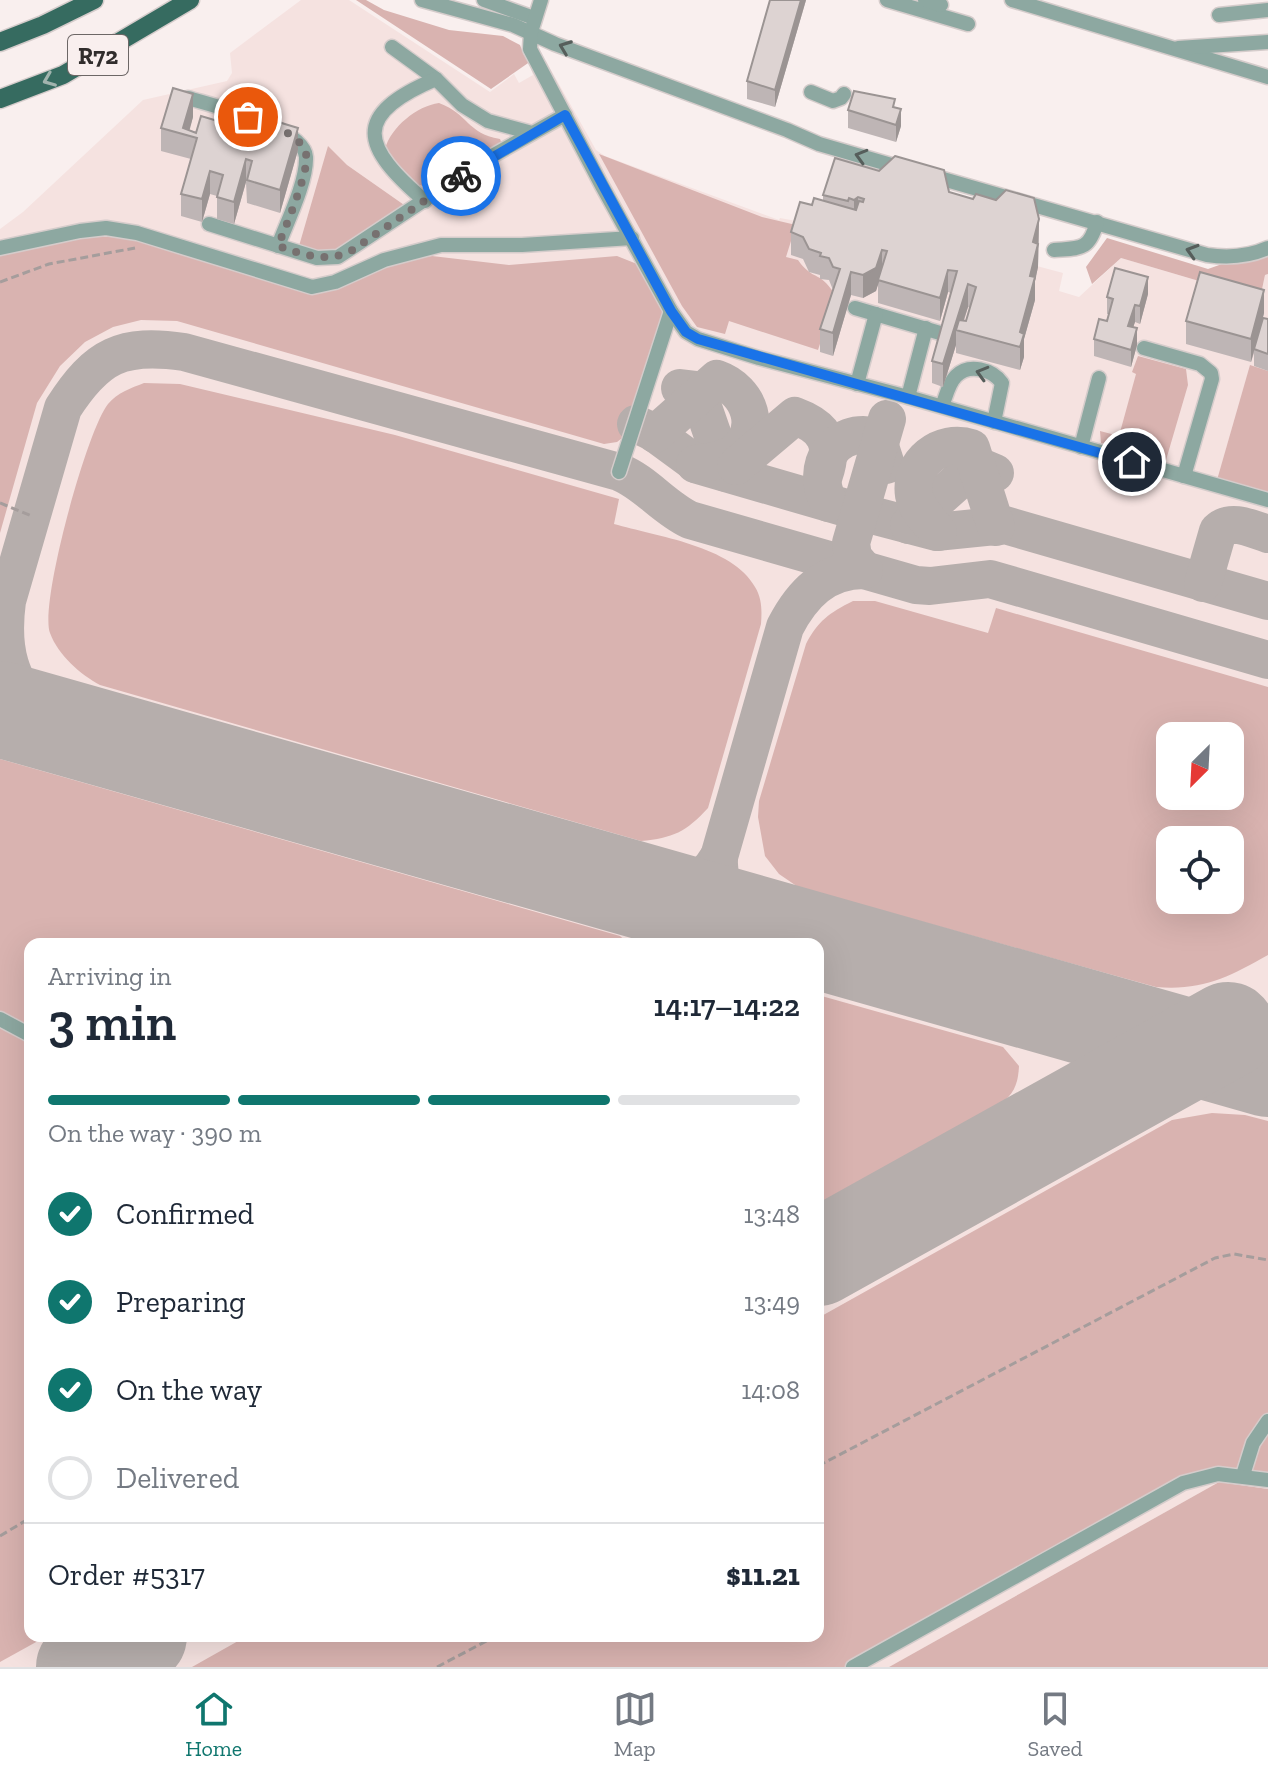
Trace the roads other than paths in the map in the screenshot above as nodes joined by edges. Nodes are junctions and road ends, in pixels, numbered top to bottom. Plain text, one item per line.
1 (94, 0) edge
2 (190, 0) edge
3 (422, 0) edge
4 (484, 0) edge
5 (541, 0) edge
6 (887, 0) edge
7 (925, 0) edge
8 (1012, 0) edge
9 (941, 5) dead end
10 (1268, 10) edge
11 (518, 12) edge
12 (1219, 15) dead end
13 (968, 24) dead end
14 (532, 25) junction
15 (0, 42) edge
16 (1268, 42) edge
17 (392, 47) dead end
18 (1170, 49) junction
19 (1268, 77) edge
20 (436, 79) junction
21 (811, 92) dead end
22 (844, 94) dead end
23 (188, 98) edge
24 (0, 99) edge
25 (565, 115) junction
26 (532, 133) junction
27 (425, 201) junction
28 (1097, 222) junction
29 (209, 224) dead end
30 (632, 238) junction
31 (278, 246) junction
32 (0, 248) edge
33 (1268, 248) edge
34 (1054, 250) dead end
35 (855, 308) dead end
36 (671, 311) junction
37 (876, 314) junction
38 (1144, 348) dead end
39 (1099, 378) dead end
40 (857, 384) junction
41 (908, 397) junction
42 (942, 406) junction
43 (994, 422) junction
44 (1081, 447) junction
45 (619, 472) dead end
46 (1184, 476) junction
47 (1268, 500) edge
48 (0, 1019) edge
49 (24, 1032) edge
50 (1268, 1421) edge
51 (1243, 1475) junction
52 (1268, 1480) edge
53 (853, 1667) edge

1 - 15 main road, R72
2 -> 24 main road, R72
3 - 11 lane
4 - 11 lane
5 - 14 lane
6 - 13 lane
7 - 9 lane
8 - 18 lane
10 - 12 lane
11 - 14 lane
14 - 25 lane
28 -> 14 lane
16 - 18 lane
17 - 20 lane
18 - 19 lane
20 - 26 lane
20 - 27 lane
21 - 22 lane
23 - 31 lane
25 - 26 lane
25 - 30 lane
26 - 27 lane
27 - 31 lane
33 -> 28 lane
28 - 34 lane
29 - 31 lane
30 - 32 lane
30 - 36 lane
35 - 37 lane
36 - 40 lane
36 - 45 lane
37 - 40 lane
37 - 41 lane
38 - 46 lane
39 - 44 lane
40 - 41 lane
41 - 42 lane
42 - 43 lane
43 -> 42 lane
43 - 44 lane
44 - 46 lane
46 - 47 lane
48 - 49 lane
50 - 51 lane
51 - 52 lane
51 - 53 lane

